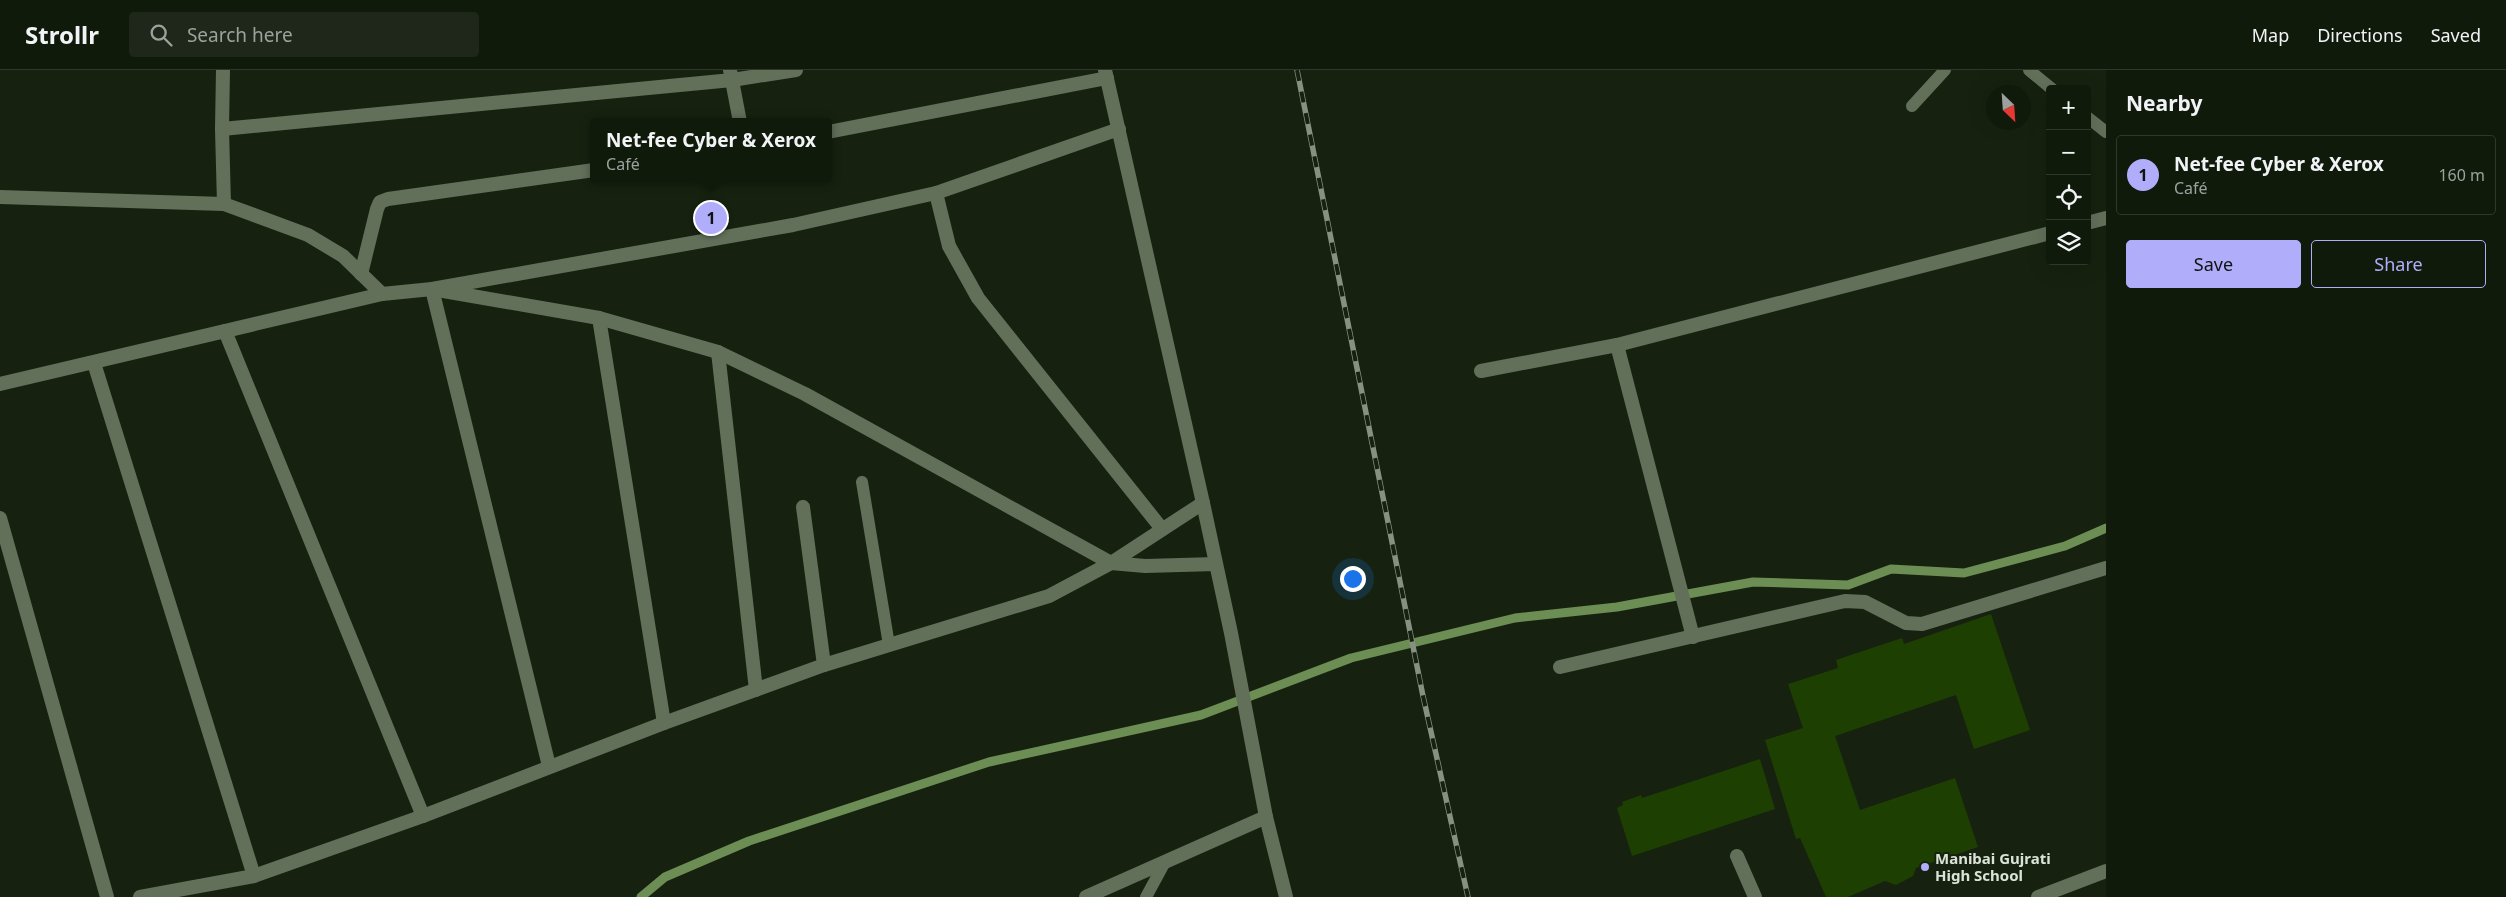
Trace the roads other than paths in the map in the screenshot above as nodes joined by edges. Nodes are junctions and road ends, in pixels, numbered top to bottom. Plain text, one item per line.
1 (223, 70) edge
2 (796, 70) edge
3 (1945, 70) edge
4 (2028, 70) edge
5 (1106, 74) edge
6 (731, 75) edge
7 (2047, 85) edge
8 (1912, 106) dead end
9 (739, 118) edge
10 (2091, 120) edge
11 (1119, 128) junction
12 (222, 129) junction
13 (832, 131) edge
14 (2106, 132) edge
15 (590, 171) edge
16 (936, 193) junction
17 (0, 197) edge
18 (224, 204) junction
19 (2106, 218) edge
20 (2091, 222) edge
21 (2046, 234) edge
22 (361, 274) junction
23 (432, 289) junction
24 (382, 294) junction
25 (599, 318) junction
26 (225, 331) junction
27 (1617, 345) junction
28 (718, 352) junction
29 (94, 363) junction
30 (1481, 371) dead end
31 (0, 384) edge
32 (862, 482) dead end
33 (1203, 503) junction
34 (803, 507) dead end
35 (0, 518) edge
36 (1162, 529) junction
37 (1111, 563) junction
38 (1216, 564) junction
39 (2106, 568) edge
40 (1691, 631) junction
41 (889, 645) junction
42 (824, 665) junction
43 (1560, 667) dead end
44 (756, 690) junction
45 (664, 723) junction
46 (550, 766) junction
47 (423, 816) junction
48 (1266, 817) junction
49 (1737, 856) dead end
50 (1165, 862) junction
51 (2106, 871) edge
52 (254, 876) junction
53 (107, 897) edge
54 (140, 897) edge
55 (1086, 897) edge
56 (1146, 897) edge
57 (1286, 897) edge
58 (1754, 897) edge
59 (2038, 897) edge

1 - 12 street
2 - 6 street
3 - 8 lane
4 - 7 lane
5 - 11 street
5 - 13 street
6 - 9 street
6 - 12 street
10 - 14 lane
11 - 16 street
11 - 33 street
12 - 18 street
15 - 22 street
16 - 23 street
16 - 36 street
17 - 18 street
18 - 22 street
19 - 20 street
21 - 27 street
22 - 24 street
23 - 24 street
23 - 25 street
23 - 46 street
24 - 26 street
25 - 28 street
25 - 45 street
26 - 29 street
26 - 47 street
27 - 30 street
27 - 40 street
28 - 37 street
28 - 44 street
29 - 31 street
29 - 52 street
32 - 41 lane
33 - 36 street
33 - 38 street
34 - 42 street
35 - 53 street
36 - 37 street
37 - 38 street
37 - 41 street
38 - 48 street
39 - 40 street
40 - 43 street
41 - 42 street
42 - 44 street
44 - 45 street
45 - 46 street
46 - 47 street
47 - 52 street
48 - 50 street
48 - 57 street
49 - 58 street
50 - 55 street
50 - 56 lane
51 - 59 street
52 - 54 street

